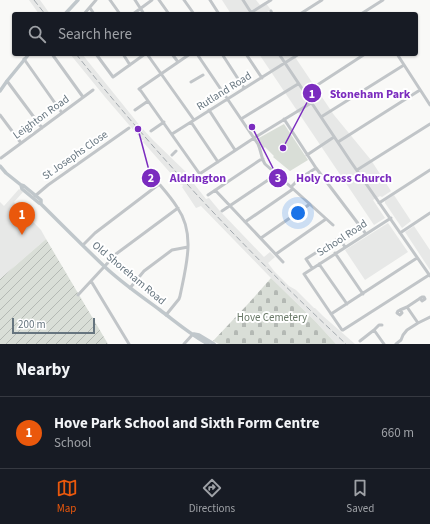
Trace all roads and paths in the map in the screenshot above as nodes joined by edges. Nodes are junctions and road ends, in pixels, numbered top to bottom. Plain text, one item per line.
1 (78, 0) edge
2 (96, 0) edge
3 (110, 0) edge
4 (135, 0) edge
5 (152, 0) edge
6 (159, 0) edge
7 (184, 0) edge
8 (210, 0) edge
9 (243, 0) edge
10 (271, 0) edge
11 (322, 0) edge
12 (383, 0) edge
13 (90, 8) junction
14 (140, 8) junction
15 (369, 9) junction
16 (67, 12) edge
17 (86, 12) edge
18 (93, 12) edge
19 (119, 12) edge
20 (135, 12) edge
21 (143, 12) edge
22 (168, 12) edge
23 (193, 12) edge
24 (218, 12) edge
25 (250, 12) edge
26 (254, 12) edge
27 (303, 12) edge
28 (364, 12) edge
29 (371, 12) edge
30 (27, 56) edge
31 (53, 56) edge
32 (97, 56) edge
33 (123, 56) edge
34 (143, 56) edge
35 (148, 56) edge
36 (174, 56) edge
37 (187, 56) edge
38 (198, 56) edge
39 (223, 56) edge
40 (247, 56) edge
41 (280, 56) edge
42 (296, 56) edge
43 (362, 56) edge
44 (398, 56) edge
45 (24, 60) junction
46 (178, 62) junction
47 (285, 63) junction
48 (130, 65) junction
49 (404, 65) junction
50 (161, 73) junction
51 (206, 73) junction
52 (262, 78) junction
53 (7, 81) junction
54 (191, 82) dead end
55 (298, 84) junction
56 (244, 88) junction
57 (93, 90) dead end
58 (420, 90) junction
59 (0, 91) edge
60 (305, 93) junction
61 (83, 97) junction
62 (227, 99) junction
63 (148, 101) junction
64 (429, 102) edge
65 (311, 103) junction
66 (134, 110) dead end
67 (209, 110) junction
68 (62, 112) junction
69 (0, 115) edge
70 (321, 117) junction
71 (241, 119) junction
72 (284, 119) junction
73 (193, 121) junction
74 (164, 122) junction
75 (430, 124) edge
76 (42, 128) junction
77 (129, 128) dead end
78 (151, 131) dead end
79 (172, 134) junction
80 (334, 137) junction
81 (254, 138) junction
82 (338, 142) junction
83 (21, 143) junction
84 (178, 149) junction
85 (235, 150) junction
86 (172, 155) dead end
87 (308, 155) junction
88 (0, 158) edge
89 (263, 159) junction
90 (218, 162) junction
91 (0, 166) edge
92 (316, 168) junction
93 (357, 170) junction
94 (430, 170) edge
95 (277, 174) junction
96 (292, 188) junction
97 (215, 190) junction
98 (208, 195) dead end
99 (34, 197) junction
100 (380, 203) junction
101 (310, 204) junction
102 (230, 206) junction
103 (178, 208) junction
104 (222, 211) dead end
105 (430, 213) edge
106 (391, 218) junction
107 (326, 219) junction
108 (245, 222) junction
109 (332, 226) dead end
110 (400, 233) junction
111 (366, 234) junction
112 (261, 238) junction
113 (82, 245) junction
114 (188, 246) junction
115 (345, 247) junction
116 (335, 253) junction
117 (276, 254) junction
118 (418, 258) junction
119 (283, 262) dead end
120 (319, 264) junction
121 (105, 267) junction
122 (312, 268) junction
123 (429, 276) edge
124 (91, 281) junction
125 (130, 288) junction
126 (363, 294) junction
127 (78, 295) dead end
128 (420, 298) dead end
129 (347, 304) junction
130 (406, 307) junction
131 (400, 310) dead end
132 (331, 314) junction
133 (166, 315) junction
134 (430, 317) edge
135 (418, 323) junction
136 (382, 325) dead end
137 (374, 330) junction
138 (193, 334) junction
139 (401, 340) junction
140 (360, 341) dead end
141 (129, 344) edge
142 (184, 344) edge
143 (208, 344) edge
144 (214, 344) edge
145 (384, 344) edge
146 (396, 344) edge
147 (404, 344) edge

1 - 16 main road
2 - 13 street
3 - 19 street
4 - 14 street
5 - 14 street
6 - 22 street
7 - 23 street
8 - 24 street
9 - 25 street
10 - 26 street
11 - 27 street
12 - 15 street
13 - 17 street
13 - 18 street
14 - 20 street
14 - 21 street
15 - 28 street
15 - 29 street
30 - 45 main road
31 - 61 street
32 - 48 street
33 - 48 street
34 - 48 street
35 - 50 street
36 - 46 street
37 - 46 street
38 - 51 street
39 - 56 street
40 - 52 street
41 - 47 street
42 - 47 street, Rutland Road
43 - 60 street
44 - 49 street
45 - 53 main road
45 - 68 street
46 - 50 street
47 - 52 street, Rutland Road
47 - 55 street
49 - 58 street
49 - 70 street
50 - 63 street
50 - 73 street
51 - 54 street
51 - 62 street
52 - 56 street, Rutland Road
53 - 59 main road
53 - 76 street
55 - 60 street
55 - 71 street
56 - 62 street, Rutland Road
57 - 61 street, Leighton Road
58 - 64 street
58 - 82 street
60 - 65 street
61 - 68 street, Leighton Road
62 - 67 street, Rutland Road
62 - 71 street
63 - 66 street
63 - 74 street
65 - 70 street
65 - 72 street
67 - 73 street, Rutland Road
67 - 85 street
68 - 76 street, Leighton Road
69 - 83 street
70 - 80 street
71 - 81 street
72 - 81 street
72 - 87 street
73 - 79 street, Rutland Road
73 - 90 street
74 - 78 street
74 - 79 street
75 - 93 street
76 - 83 street, Leighton Road
77 - 99 street, St Josephs Close
79 - 84 street
80 - 82 street
80 - 87 street
81 - 85 street
81 - 89 street
82 - 93 street
83 - 88 street, Leighton Road
84 - 86 street
84 - 90 street
85 - 90 street
87 - 92 street
89 - 95 street
89 - 97 street
91 - 99 main road, Old Shoreham Road
92 - 96 street
92 - 111 street
93 - 100 street
94 - 100 street
95 - 96 street
95 - 102 street
96 - 101 street
96 - 108 street
97 - 98 street
97 - 102 street
99 - 113 main road, Old Shoreham Road
100 - 106 street
101 - 107 street
101 - 112 street
102 - 104 street
102 - 108 street
103 - 113 street
103 - 114 street
103 - 121 street
105 - 110 street
106 - 110 street
106 - 111 street, School Road
107 - 109 street
107 - 117 street
108 - 112 street
110 - 118 street
111 - 115 street, School Road
112 - 117 street
113 - 121 main road, Old Shoreham Road
114 - 125 street
114 - 133 street
115 - 116 street, School Road
115 - 122 street
116 - 120 street, School Road
116 - 126 street
117 - 119 street
118 - 123 street
118 - 126 street
120 - 122 street, School Road
120 - 129 street
121 - 124 street
121 - 125 main road, Old Shoreham Road
122 - 132 street, School Road
123 - 132 street
124 - 127 street
124 - 141 street
125 - 133 main road, Old Shoreham Road
126 - 129 street
128 - 130 street
129 - 132 street
130 - 131 street
130 - 135 street
133 - 138 main road, Old Shoreham Road
134 - 135 street
135 - 139 street
136 - 137 street
137 - 140 street
137 - 145 street
138 - 142 street
138 - 143 main road, Old Shoreham Road
138 - 144 main road, Old Shoreham Road
139 - 146 street
139 - 147 street

